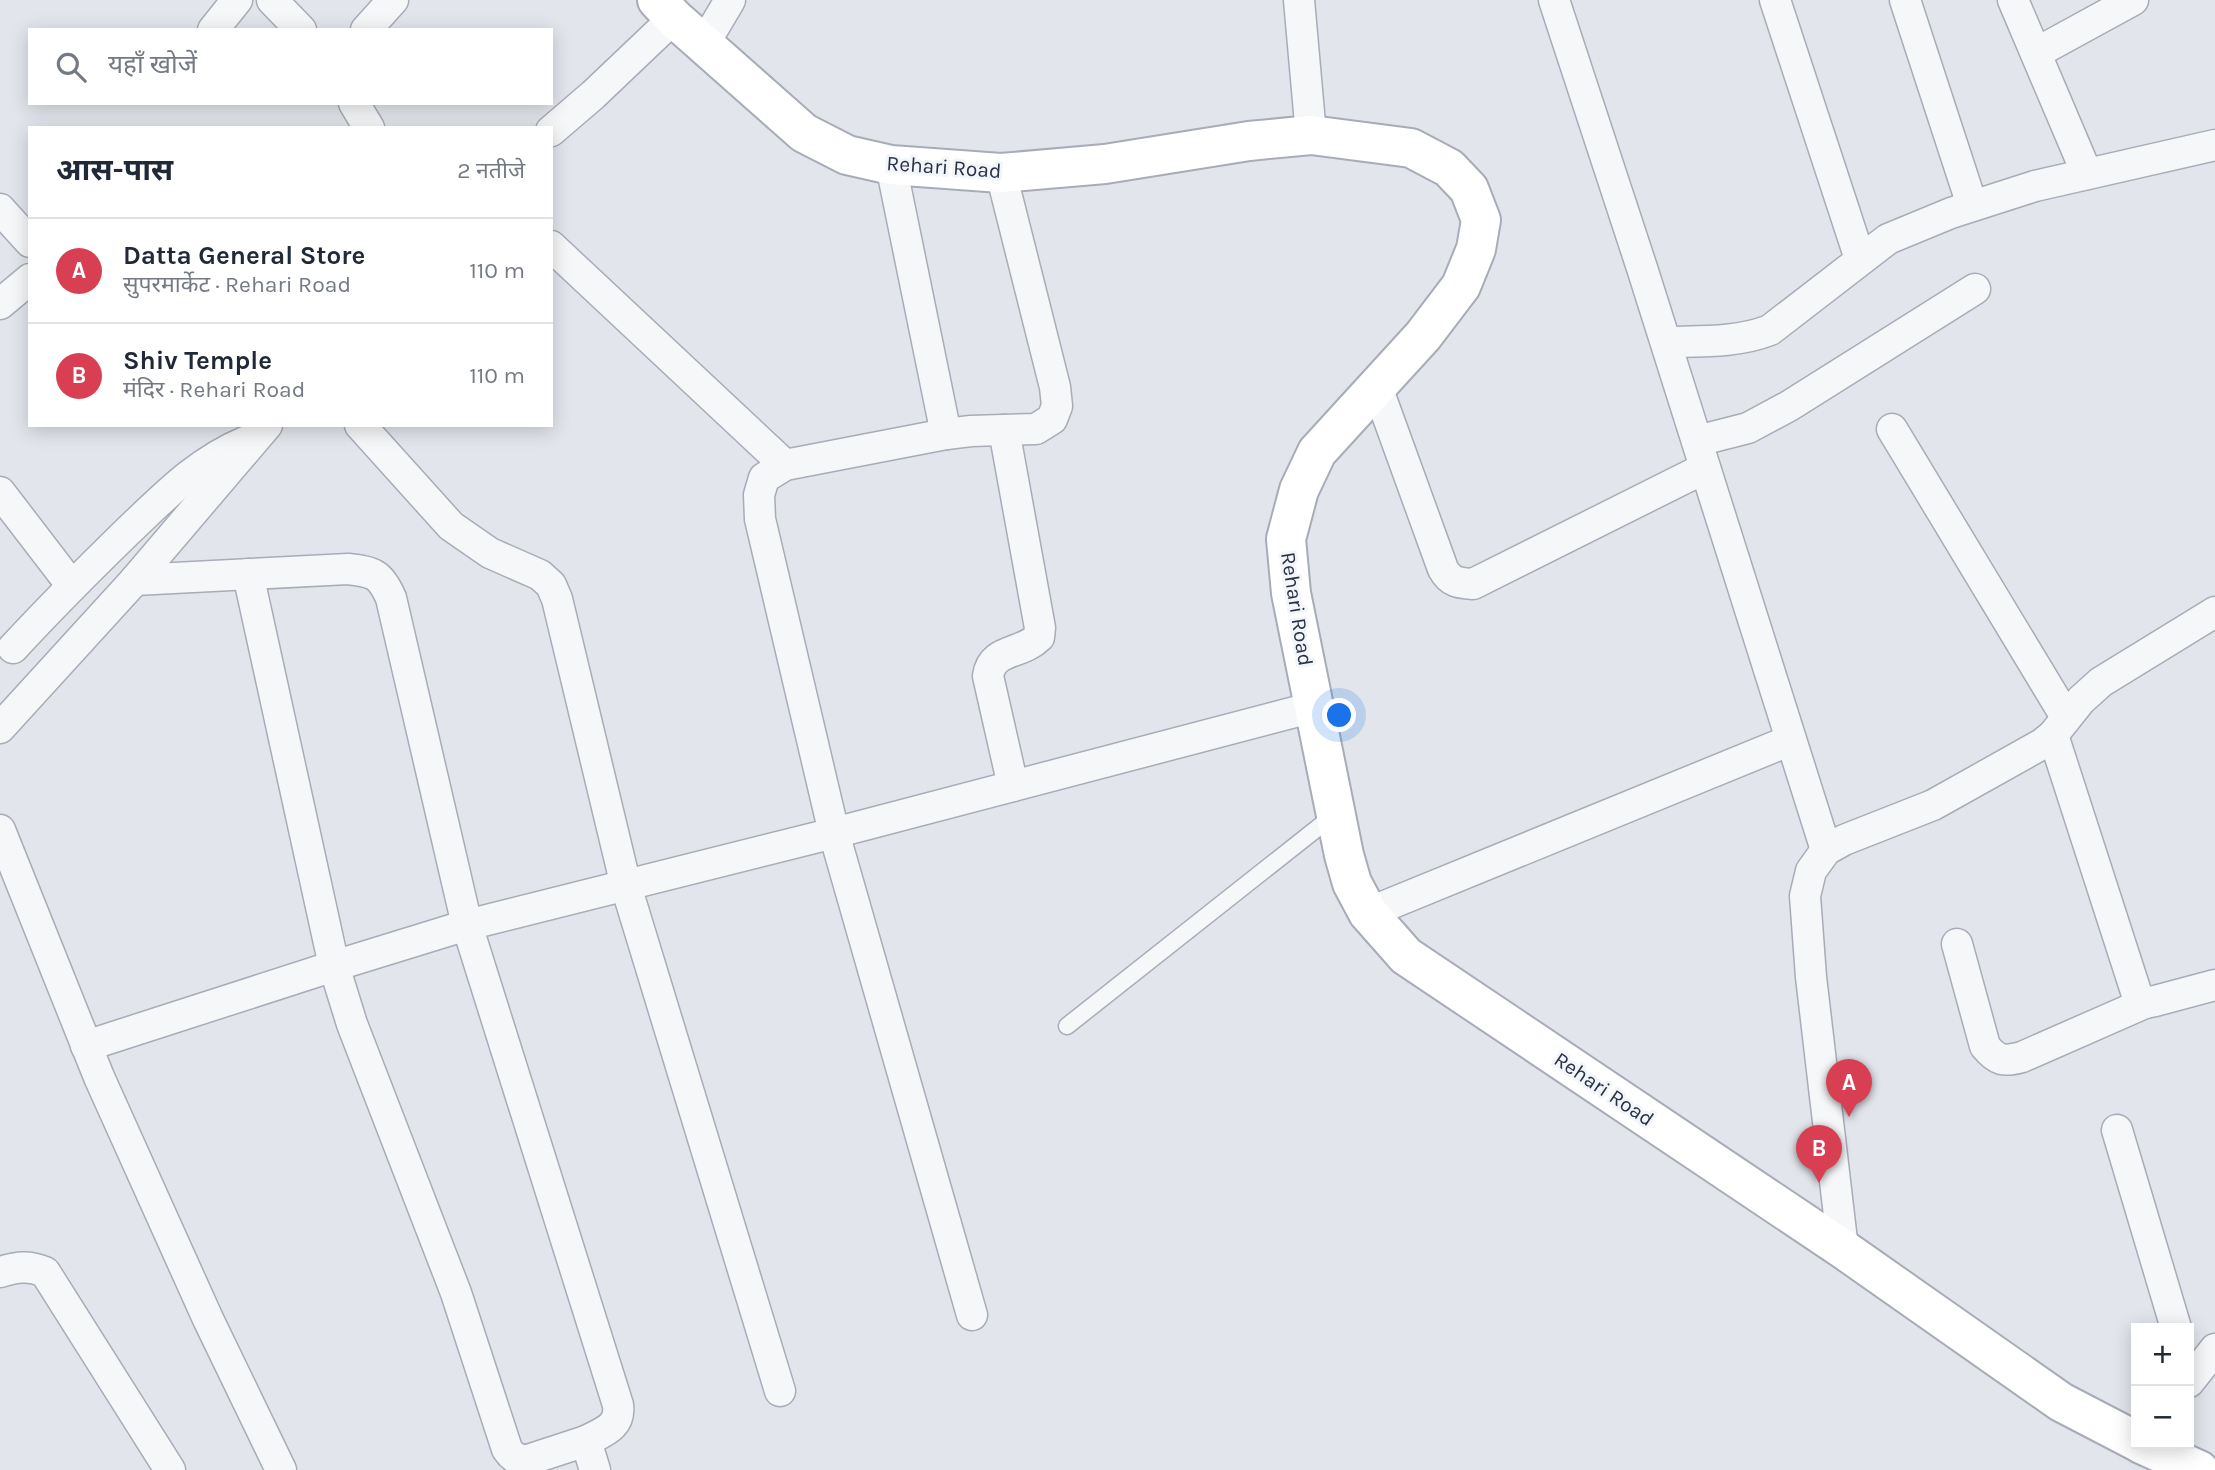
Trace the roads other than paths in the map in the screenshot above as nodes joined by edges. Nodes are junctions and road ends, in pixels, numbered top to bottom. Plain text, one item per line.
1 (237, 0) edge
2 (272, 0) edge
3 (393, 0) edge
4 (730, 0) edge
5 (1298, 0) edge
6 (1554, 0) edge
7 (1775, 0) edge
8 (1905, 0) edge
9 (2014, 0) edge
10 (2133, 0) edge
11 (666, 9) edge
12 (214, 28) edge
13 (299, 28) edge
14 (368, 28) edge
15 (704, 44) junction
16 (2036, 53) junction
17 (355, 105) edge
18 (368, 126) edge
19 (553, 129) edge
20 (1311, 135) junction
21 (2215, 145) edge
22 (891, 165) junction
23 (1001, 173) junction
24 (2087, 174) junction
25 (1972, 205) junction
26 (0, 209) edge
27 (28, 240) edge
28 (553, 248) edge
29 (1860, 259) junction
30 (28, 281) edge
31 (1975, 289) dead end
32 (0, 304) edge
33 (1666, 342) junction
34 (1377, 387) junction
35 (362, 427) edge
36 (1004, 429) junction
37 (1892, 429) dead end
38 (262, 431) edge
39 (946, 434) junction
40 (1701, 455) junction
41 (785, 465) junction
42 (0, 492) edge
43 (248, 574) junction
44 (135, 580) junction
45 (72, 586) junction
46 (2215, 612) edge
47 (6, 640) edge
48 (40, 684) junction
49 (1314, 706) junction
50 (2059, 726) junction
51 (0, 728) edge
52 (1791, 740) junction
53 (1013, 786) junction
54 (1336, 813) junction
55 (0, 830) edge
56 (834, 833) junction
57 (1826, 850) junction
58 (626, 886) junction
59 (1368, 913) junction
60 (467, 925) junction
61 (1957, 944) dead end
62 (334, 966) junction
63 (2215, 985) edge
64 (2145, 1003) junction
65 (1066, 1026) dead end
66 (86, 1046) junction
67 (2117, 1130) dead end
68 (1843, 1249) junction
69 (0, 1272) edge
70 (972, 1315) dead end
71 (2175, 1323) edge
72 (2215, 1349) edge
73 (2194, 1373) edge
74 (780, 1391) dead end
75 (2131, 1438) edge
76 (586, 1441) junction
77 (2152, 1449) edge
78 (170, 1470) edge
79 (281, 1470) edge
80 (595, 1470) edge
81 (2199, 1470) edge

1 - 12 street
2 - 13 street
3 - 14 street
4 - 15 street
5 - 20 street
6 - 33 street
7 - 29 street
8 - 25 street
9 - 16 street
10 - 16 street
11 - 15 main road, Rehari Road
11 - 19 street
15 - 22 main road, Rehari Road
16 - 24 street
17 - 18 street
20 - 23 main road, Rehari Road
20 - 34 main road, Rehari Road
21 - 24 street
22 - 23 main road, Rehari Road
22 - 39 street
23 - 36 street
24 - 25 street
25 - 29 street
26 - 27 street
28 - 41 street
29 - 33 street
30 - 32 street
31 - 40 street
33 - 40 street
34 - 40 street
34 - 49 main road, Rehari Road
35 - 58 street
36 - 39 street
36 - 53 street
37 - 50 street
38 - 44 street
38 - 45 street
39 - 41 street
40 - 52 street
41 - 56 street
42 - 45 street
43 - 44 street
43 - 60 street
43 - 62 street
44 - 48 street
45 - 47 street
46 - 50 street
47 - 48 street
48 - 51 street
49 - 53 street
49 - 54 main road, Rehari Road
50 - 57 street
50 - 64 street
52 - 57 street
52 - 59 street
53 - 56 street
54 - 59 main road, Rehari Road
54 - 65 lane
55 - 66 street
56 - 58 street
56 - 70 street
57 - 68 street
58 - 60 street
58 - 74 street
59 - 68 main road, Rehari Road
60 - 62 street
60 - 76 street
61 - 64 street
62 - 66 street
62 - 76 street
63 - 64 street
66 - 79 street
67 - 71 street
68 - 75 main road, Rehari Road
69 - 78 street
72 - 73 street
76 - 80 street
77 - 81 main road

